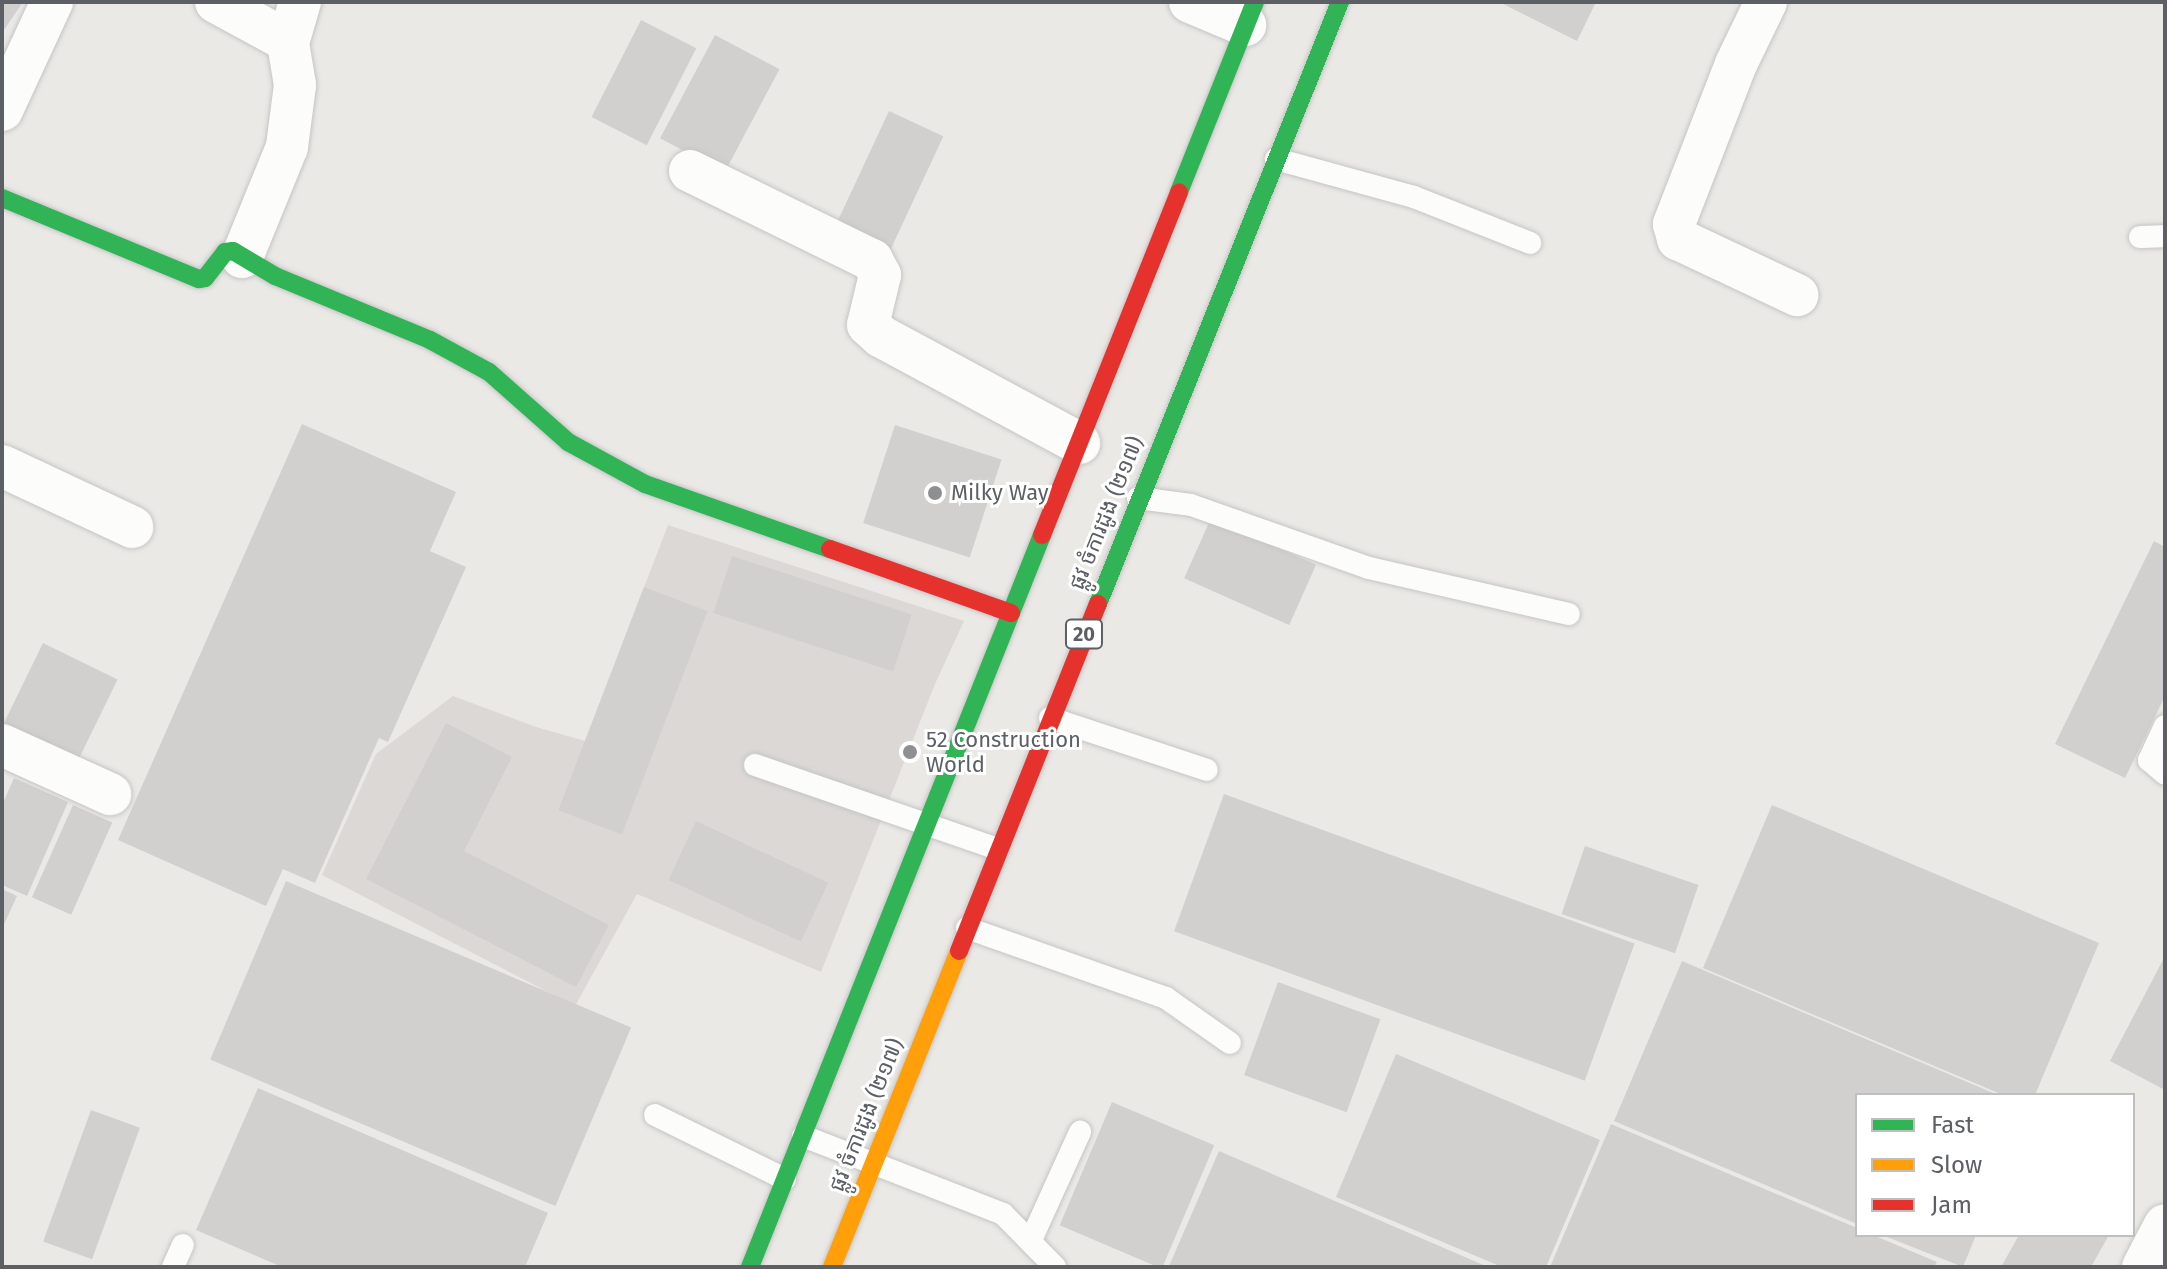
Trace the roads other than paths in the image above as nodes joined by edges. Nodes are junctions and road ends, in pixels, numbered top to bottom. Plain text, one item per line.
1 (52, 2) edge
2 (216, 2) edge
3 (300, 2) edge
4 (1190, 2) edge
5 (1340, 2) edge
6 (1766, 2) edge
7 (1250, 14) edge
8 (288, 43) junction
9 (2, 110) edge
10 (1276, 159) junction
11 (690, 171) dead end
12 (2, 198) edge
13 (2165, 236) edge
14 (2140, 237) dead end
15 (1530, 243) dead end
16 (242, 257) junction
17 (1797, 295) dead end
18 (1079, 443) junction
19 (2, 466) edge
20 (1138, 498) junction
21 (132, 527) dead end
22 (1011, 613) junction
23 (1569, 614) dead end
24 (1050, 718) junction
25 (2165, 726) edge
26 (2, 745) edge
27 (755, 765) dead end
28 (1207, 770) dead end
29 (2165, 774) edge
30 (110, 794) dead end
31 (927, 824) junction
32 (998, 849) junction
33 (967, 928) junction
34 (1230, 1043) dead end
35 (655, 1115) dead end
36 (1080, 1132) dead end
37 (803, 1136) junction
38 (873, 1163) junction
39 (785, 1179) junction
40 (2165, 1225) edge
41 (1031, 1240) junction
42 (183, 1245) dead end
43 (173, 1267) edge
44 (750, 1267) edge
45 (832, 1267) edge
46 (1055, 1267) edge
47 (2143, 1267) edge

1 - 9 street
2 - 8 street
3 - 8 street
4 - 7 street
5 - 10 main road, ផ្លូវ ចំការដូង (២១៧) / 20
6 - 17 street
7 - 18 main road
8 - 16 street
10 - 15 lane
10 - 20 main road, ផ្លូវ ចំការដូង (២១៧) / 20
11 - 18 street
12 - 16 main road
13 - 14 lane
16 - 22 main road
18 - 22 main road
19 - 21 street
20 - 23 lane
20 - 24 main road, ផ្លូវ ចំការដូង (២១៧) / 20
22 - 31 main road
24 - 28 lane
24 - 32 main road, ផ្លូវ ចំការដូង (២១៧) / 20
25 - 29 lane
26 - 30 street
27 - 31 lane
31 - 32 lane
31 - 37 main road
32 - 33 main road, ផ្លូវ ចំការដូង (២១៧) / 20
33 - 34 lane
33 - 38 main road, ផ្លូវ ចំការដូង (២១៧) / 20
35 - 39 lane
36 - 41 lane
37 - 38 lane
37 - 39 main road
38 - 41 lane
38 - 45 main road, ផ្លូវ ចំការដូង (២១៧) / 20
39 - 44 main road
40 - 47 street
41 - 46 lane
42 - 43 lane

